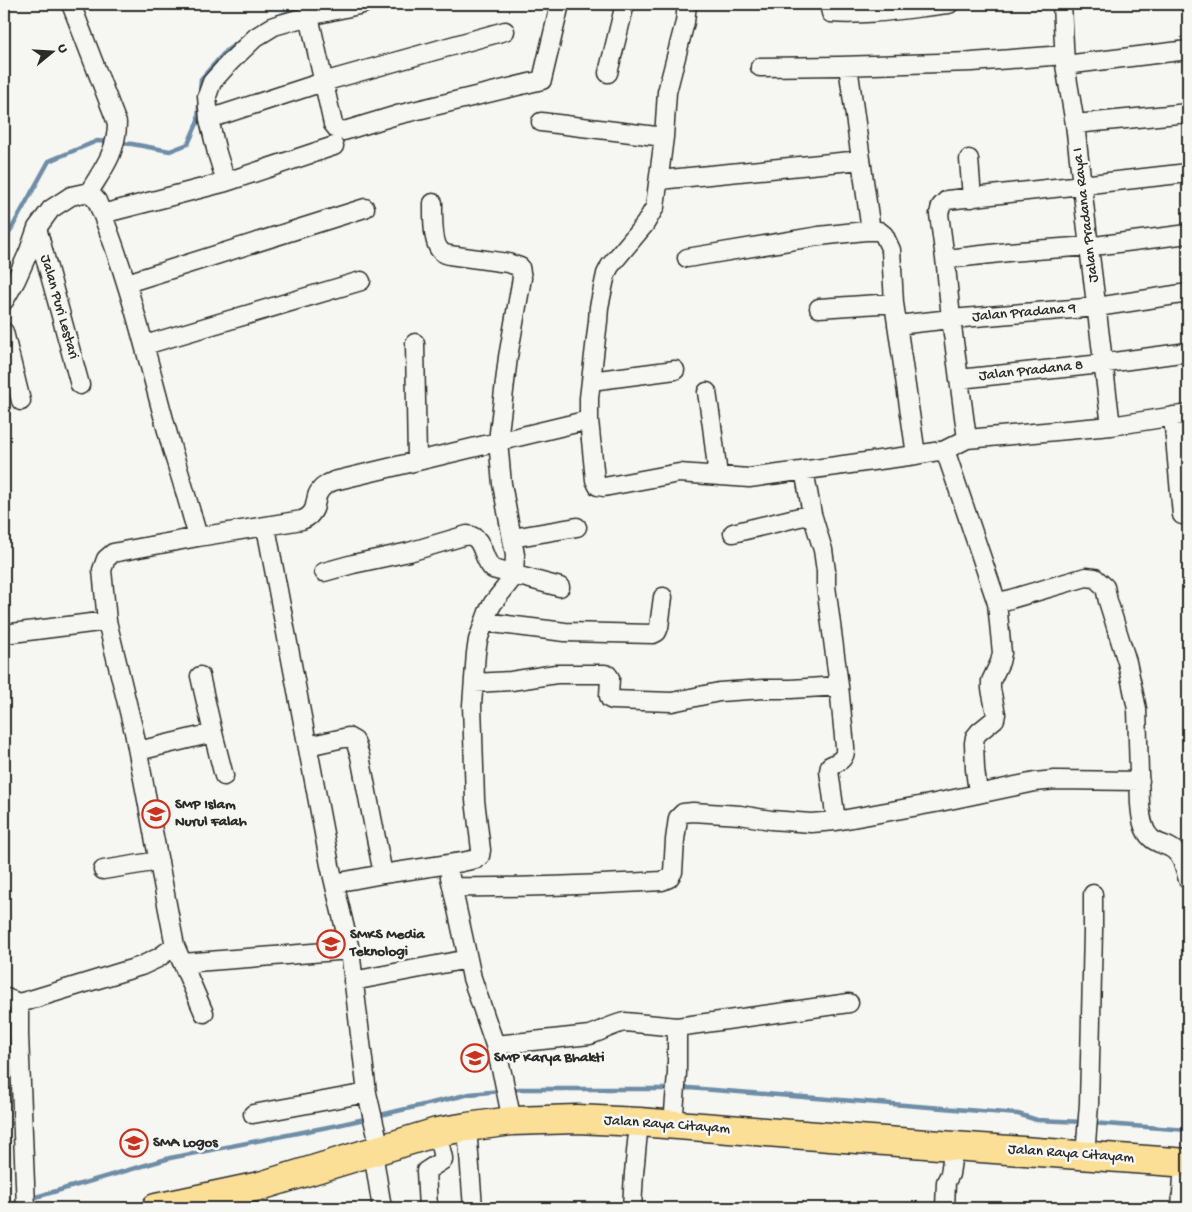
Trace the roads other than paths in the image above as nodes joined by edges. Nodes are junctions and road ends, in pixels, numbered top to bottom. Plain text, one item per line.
1 (71, 4) edge
2 (363, 4) edge
3 (560, 4) edge
4 (625, 4) edge
5 (687, 4) edge
6 (829, 4) edge
7 (949, 4) edge
8 (1062, 4) edge
9 (309, 10) edge
10 (505, 31) dead end
11 (1188, 50) edge
12 (1064, 60) junction
13 (848, 66) junction
14 (760, 67) dead end
15 (608, 73) dead end
16 (323, 82) junction
17 (1188, 113) edge
18 (209, 119) junction
19 (541, 122) dead end
20 (1075, 124) junction
21 (664, 137) junction
22 (334, 146) dead end
23 (969, 159) dead end
24 (861, 160) junction
25 (1188, 173) edge
26 (659, 180) junction
27 (226, 182) junction
28 (1082, 186) junction
29 (89, 192) junction
30 (972, 198) junction
31 (433, 203) dead end
32 (365, 208) dead end
33 (102, 214) junction
34 (37, 228) junction
35 (871, 231) junction
36 (1188, 234) edge
37 (1089, 247) junction
38 (687, 258) dead end
39 (946, 266) junction
40 (361, 281) dead end
41 (126, 283) junction
42 (1188, 293) edge
43 (4, 301) edge
44 (894, 303) junction
45 (1097, 307) junction
46 (819, 308) dead end
47 (951, 319) junction
48 (897, 325) junction
49 (4, 332) edge
50 (416, 343) dead end
51 (145, 345) junction
52 (1188, 352) edge
53 (1103, 363) junction
54 (675, 370) dead end
55 (959, 379) junction
56 (591, 381) junction
57 (80, 385) dead end
58 (707, 392) dead end
59 (21, 401) dead end
60 (1181, 415) edge
61 (589, 420) junction
62 (1111, 426) junction
63 (967, 440) junction
64 (498, 441) junction
65 (945, 450) junction
66 (916, 456) junction
67 (417, 460) junction
68 (804, 470) junction
69 (718, 476) junction
70 (812, 514) junction
71 (1182, 515) dead end
72 (266, 527) junction
73 (577, 527) dead end
74 (733, 533) dead end
75 (198, 537) junction
76 (512, 538) junction
77 (324, 572) dead end
78 (514, 574) junction
79 (560, 587) dead end
80 (663, 597) dead end
81 (997, 603) junction
82 (107, 621) junction
83 (484, 622) junction
84 (4, 634) edge
85 (200, 676) dead end
86 (474, 683) junction
87 (839, 686) junction
88 (213, 733) junction
89 (308, 746) junction
90 (138, 751) junction
91 (224, 776) dead end
92 (1140, 781) junction
93 (978, 793) junction
94 (836, 821) junction
95 (159, 861) junction
96 (449, 865) junction
97 (103, 870) dead end
98 (383, 874) junction
99 (1188, 880) edge
100 (335, 884) junction
101 (452, 887) junction
102 (1093, 894) dead end
103 (176, 946) junction
104 (350, 950) junction
105 (468, 959) junction
106 (183, 963) junction
107 (354, 981) junction
108 (11, 1000) edge
109 (849, 1003) dead end
110 (204, 1013) dead end
111 (678, 1026) junction
112 (495, 1045) junction
113 (368, 1097) junction
114 (253, 1114) dead end
115 (511, 1115) junction
116 (674, 1116) junction
117 (639, 1122) junction
118 (467, 1127) junction
119 (437, 1132) junction
120 (377, 1146) junction
121 (954, 1146) junction
122 (1086, 1147) junction
123 (1186, 1162) edge
124 (26, 1208) edge
125 (156, 1208) edge
126 (382, 1208) edge
127 (428, 1208) edge
128 (473, 1208) edge
129 (632, 1208) edge
130 (945, 1208) edge
131 (1181, 1208) edge

1 - 29 street
2 - 9 street
3 - 16 street
4 - 15 street
5 - 21 street
6 - 7 street
8 - 12 street, Jalan Pradana Raya I
9 - 16 street
9 - 18 street
10 - 16 street
11 - 12 street
12 - 13 street
12 - 20 street, Jalan Pradana Raya I
13 - 14 street
13 - 24 street
16 - 18 street
17 - 20 street
18 - 27 street
19 - 21 street
20 - 28 street, Jalan Pradana Raya I
21 - 26 street
22 - 27 street
23 - 30 street
24 - 26 street
24 - 35 street
25 - 28 street
26 - 56 street
27 - 33 street
28 - 30 street
28 - 37 street, Jalan Pradana Raya I
29 - 33 street
29 - 34 street
30 - 39 street
31 - 64 street
32 - 41 street
33 - 41 street
34 - 43 street
34 - 57 street, Jalan Puri Lestari
35 - 38 street
35 - 44 street
36 - 37 street
37 - 39 street
37 - 45 street, Jalan Pradana Raya I
39 - 47 street
40 - 51 street
41 - 51 street
42 - 45 street, Jalan Pradana 9
44 - 46 street
44 - 48 street
45 - 47 street, Jalan Pradana 9
45 - 53 street, Jalan Pradana Raya I
47 - 48 street, Jalan Pradana 9
47 - 55 street
48 - 66 street
49 - 59 street
50 - 67 street
51 - 75 street
52 - 53 street, Jalan Pradana 8
53 - 55 street, Jalan Pradana 8
53 - 62 street, Jalan Pradana Raya I
54 - 56 street
55 - 63 street
56 - 61 street
58 - 69 street
60 - 62 street
60 - 71 street
61 - 64 street
61 - 69 street
62 - 63 street
63 - 65 street
64 - 67 street
64 - 76 street
65 - 66 street
65 - 81 street
66 - 68 street
67 - 72 street
68 - 69 street
68 - 70 street
70 - 74 street
70 - 87 street
72 - 75 street
72 - 89 street
73 - 76 street
75 - 82 street
76 - 78 street
77 - 78 street
78 - 79 street
78 - 83 street
80 - 83 street
81 - 92 street
81 - 93 street
82 - 84 street
82 - 90 street
83 - 86 street
85 - 88 street
86 - 87 street
86 - 96 street
87 - 94 street
88 - 90 street
88 - 91 street
89 - 98 street
89 - 100 street
90 - 95 street
92 - 93 street
92 - 99 street
93 - 94 street
94 - 101 street
95 - 97 street
95 - 103 street
96 - 98 street
96 - 101 street
98 - 100 street
100 - 104 street
101 - 105 street
102 - 122 street
103 - 106 street
103 - 108 street
104 - 106 street
104 - 107 street
105 - 107 street
105 - 112 street
106 - 110 street
107 - 113 street
108 - 124 street
109 - 111 street
111 - 112 street
111 - 116 street
112 - 115 street
113 - 114 street
113 - 120 street
115 - 117 main road, Jalan Raya Citayam
115 - 118 main road, Jalan Raya Citayam
116 - 117 main road, Jalan Raya Citayam
116 - 121 main road, Jalan Raya Citayam
117 - 129 street
118 - 119 main road, Jalan Raya Citayam
118 - 128 street
119 - 120 main road, Jalan Raya Citayam
119 - 127 street
120 - 125 main road, Jalan Raya Citayam
120 - 126 street
121 - 122 main road, Jalan Raya Citayam
121 - 130 street
122 - 123 main road, Jalan Raya Citayam
123 - 131 street

